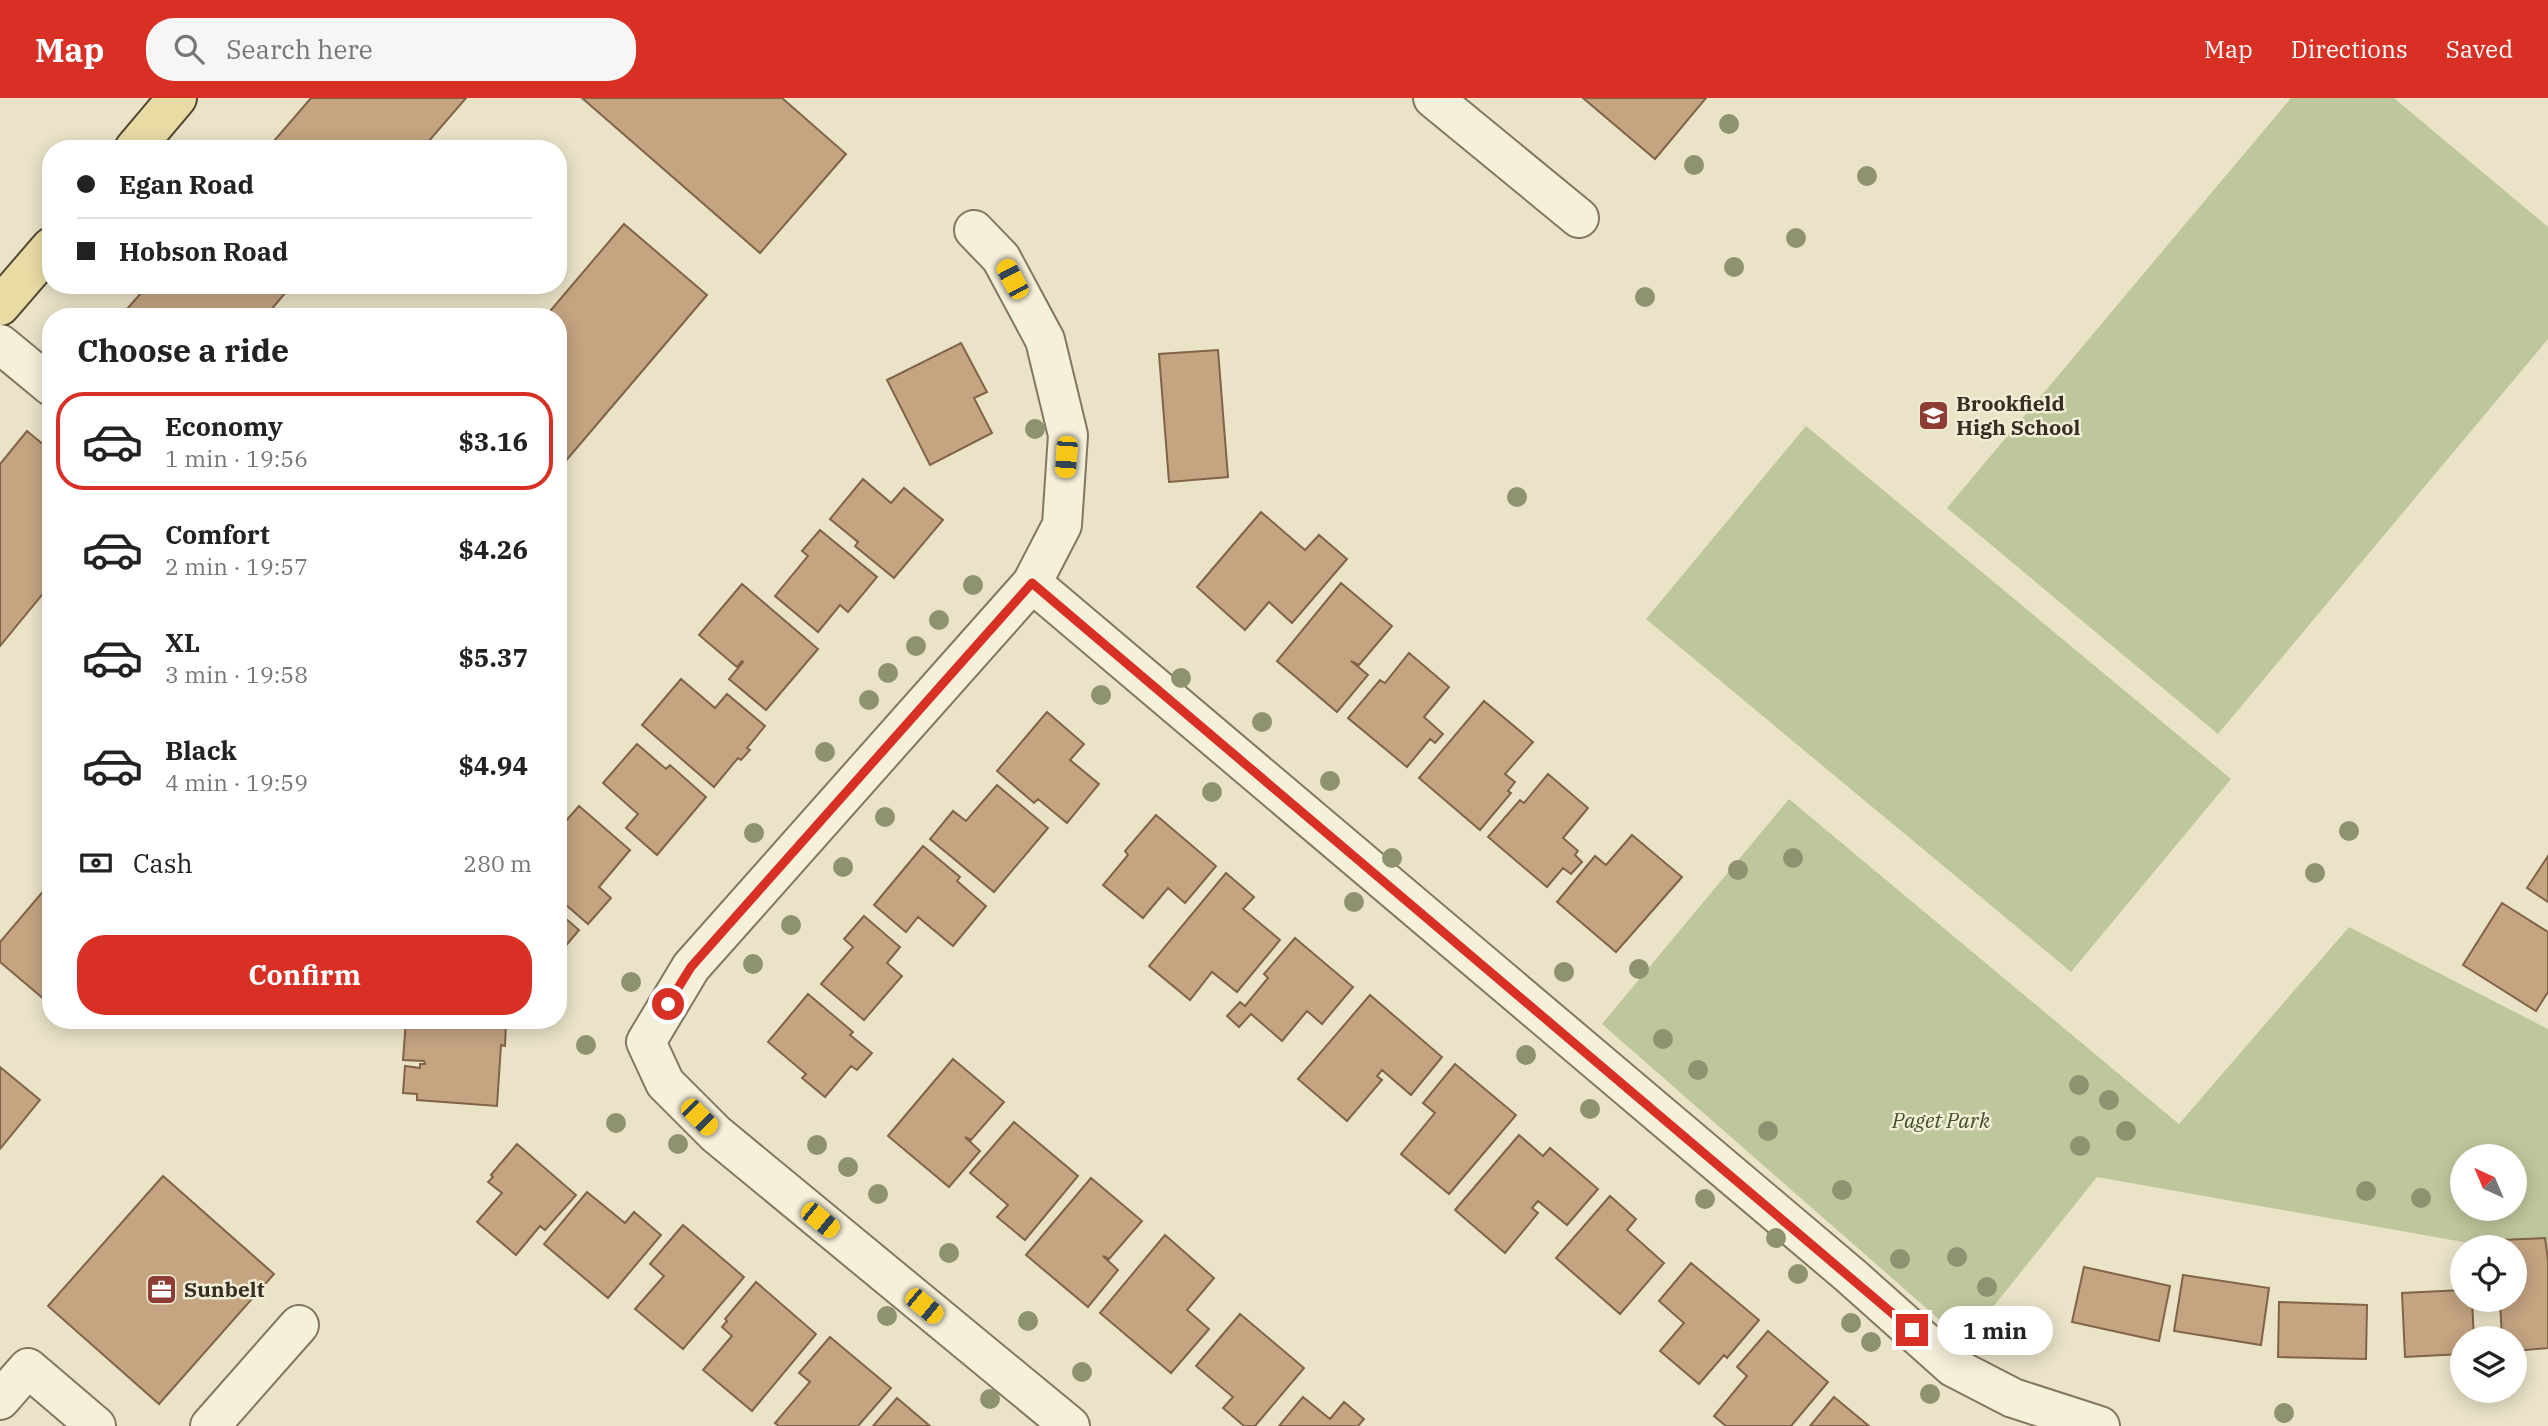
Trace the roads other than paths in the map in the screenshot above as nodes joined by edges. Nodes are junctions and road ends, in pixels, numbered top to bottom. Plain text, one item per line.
1 (177, 98) edge
2 (1433, 98) edge
3 (142, 140) edge
4 (1578, 218) dead end
5 (974, 230) dead end
6 (42, 257) edge
7 (0, 306) edge
8 (0, 344) edge
9 (42, 379) edge
10 (1032, 583) junction
11 (299, 1325) dead end
12 (0, 1400) edge
13 (96, 1426) edge
14 (210, 1426) edge
15 (1070, 1426) edge
16 (2100, 1426) edge

1 - 3 main road
2 - 4 street
5 - 10 street
6 - 7 main road
8 - 9 street
10 - 15 street
10 - 16 street
11 - 14 street
12 - 13 street

